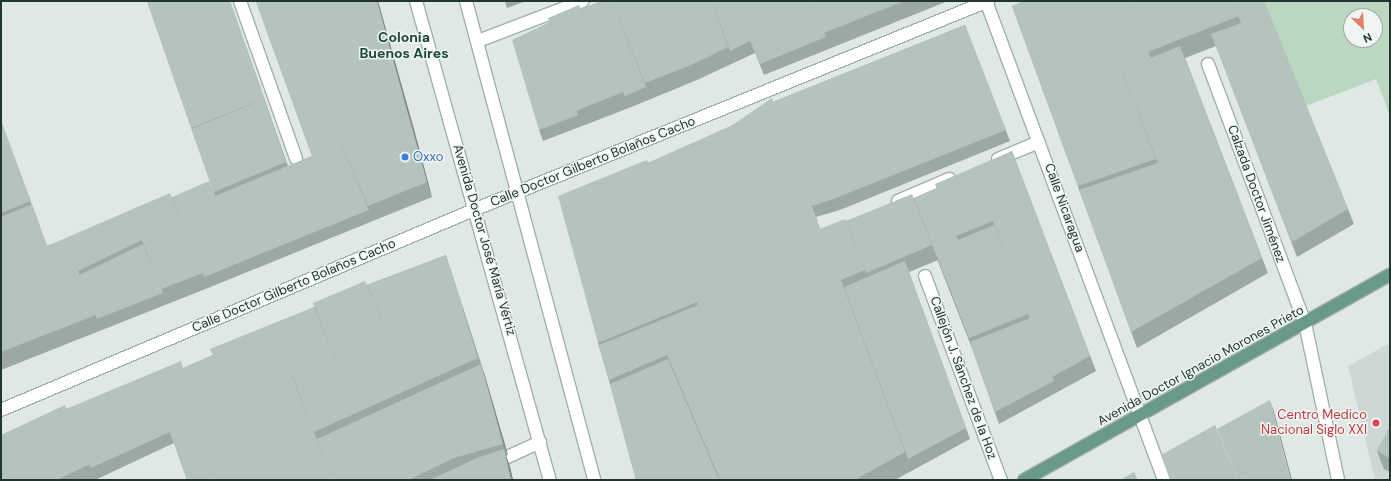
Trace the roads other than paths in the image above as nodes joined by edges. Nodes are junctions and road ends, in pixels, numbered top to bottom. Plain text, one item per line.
1 (240, 1) edge
2 (416, 1) edge
3 (466, 1) edge
4 (583, 1) edge
5 (987, 1) edge
6 (478, 42) junction
7 (1208, 64) dead end
8 (1039, 142) junction
9 (296, 158) dead end
10 (988, 164) edge
11 (958, 176) edge
12 (519, 193) junction
13 (884, 206) edge
14 (476, 209) junction
15 (1390, 275) edge
16 (925, 276) dead end
17 (1305, 323) junction
18 (1, 410) edge
19 (1140, 416) junction
20 (540, 442) junction
21 (484, 467) edge
22 (550, 480) edge
23 (594, 480) edge
24 (1001, 480) edge
25 (1024, 480) edge
26 (1164, 480) edge
27 (1338, 480) edge

1 - 9 street
2 - 14 street, Avenida Doctor José María Vértiz
3 - 6 street
4 - 6 street
5 - 8 street, Calle Nicaragua
5 - 12 street, Calle Doctor Gilberto Bolaños Cacho
6 - 12 street
7 - 17 street, Calzada Doctor Jiménez
8 - 10 street
8 - 19 street, Calle Nicaragua
11 - 13 street
12 - 14 street, Calle Doctor Gilberto Bolaños Cacho
12 - 23 street
14 - 18 street, Calle Doctor Gilberto Bolaños Cacho
14 - 20 street, Avenida Doctor José María Vértiz
15 - 17 main road, Avenida Doctor Ignacio Morones Prieto
16 - 24 street, Callejón J. Sánchez de la Hoz
17 - 19 main road, Avenida Doctor Ignacio Morones Prieto
17 - 27 street, Calzada Doctor Jiménez
19 - 25 main road, Avenida Doctor Ignacio Morones Prieto
19 - 26 street, Calle Nicaragua
20 - 21 street
20 - 22 street, Avenida Doctor José María Vértiz

